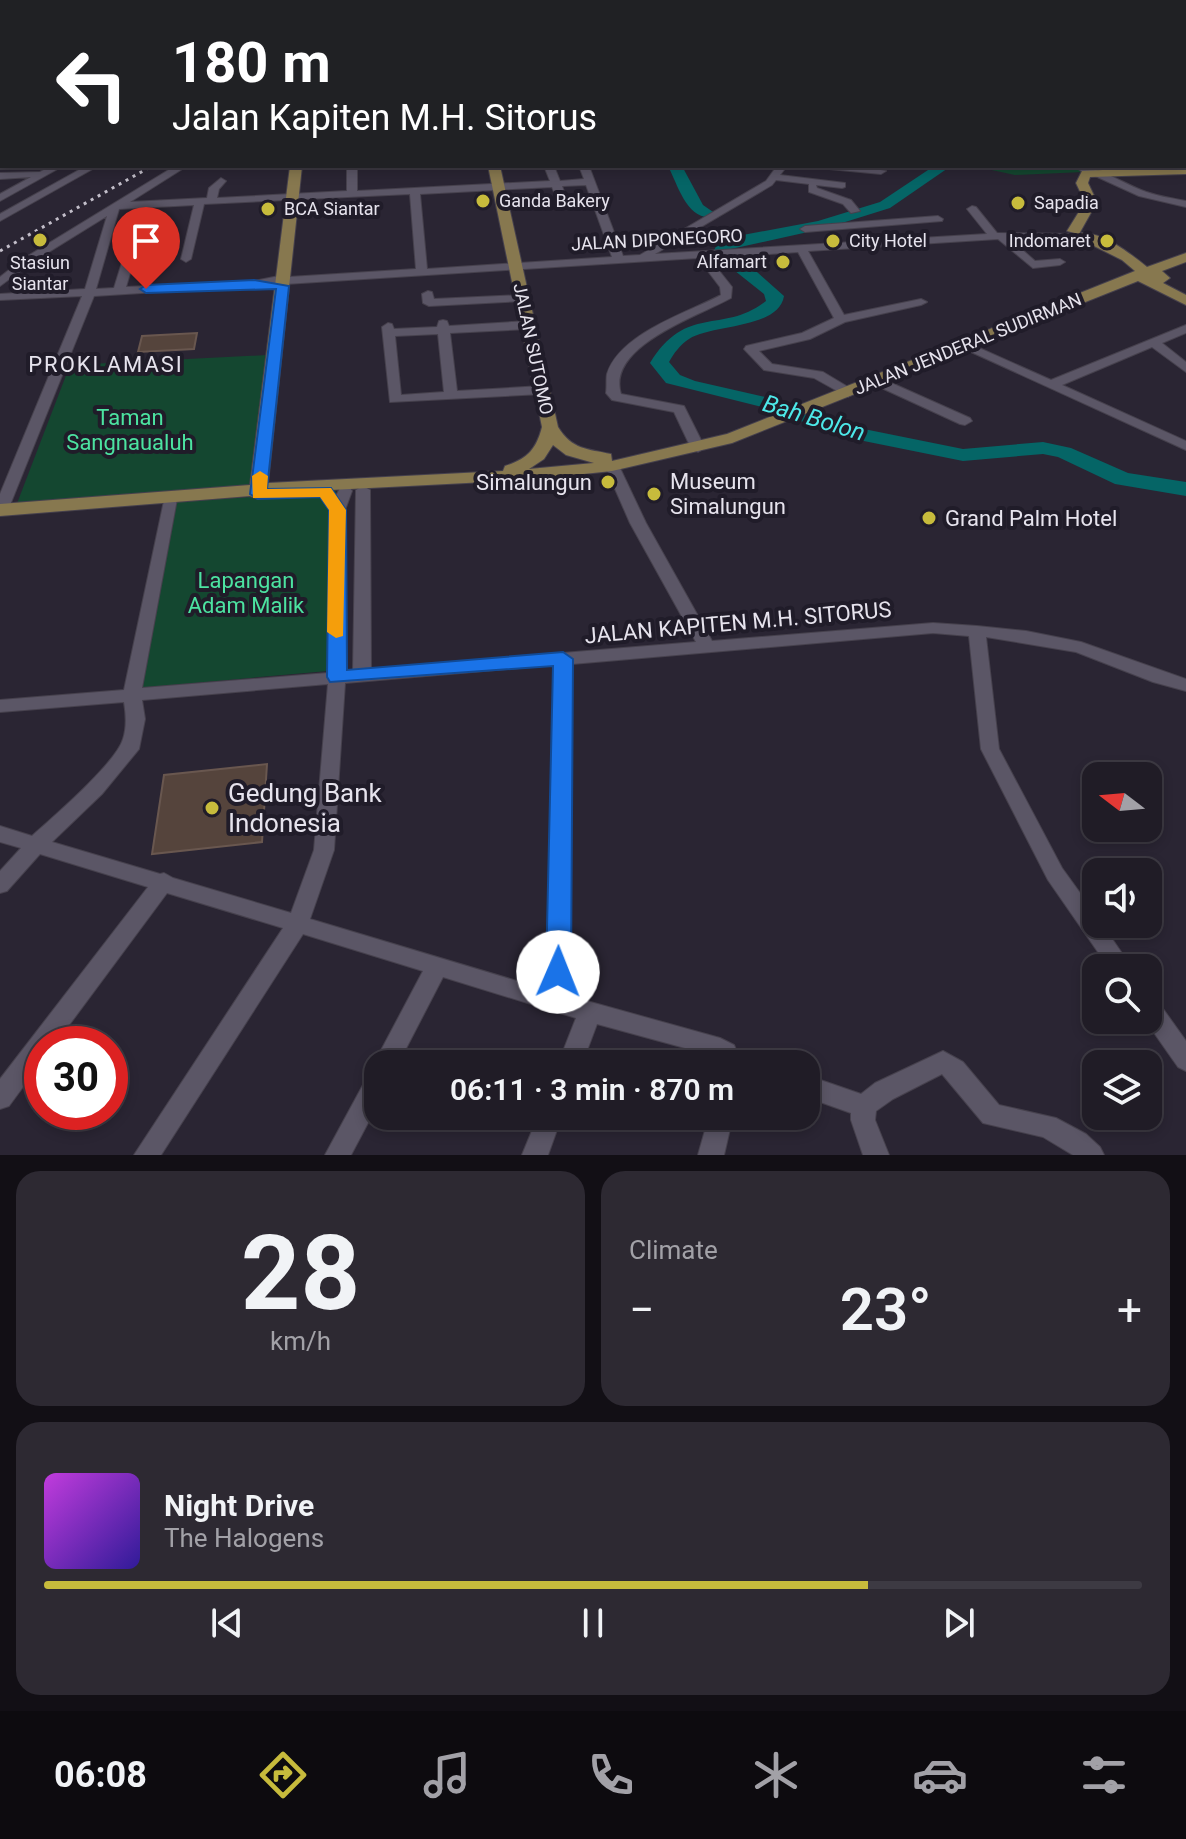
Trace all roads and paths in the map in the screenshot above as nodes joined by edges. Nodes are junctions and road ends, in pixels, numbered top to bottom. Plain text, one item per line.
1 (54, 168) edge
2 (89, 168) edge
3 (179, 168) edge
4 (296, 168) edge
5 (352, 168) edge
6 (494, 168) edge
7 (550, 168) edge
8 (585, 168) edge
9 (781, 168) edge
10 (854, 168) edge
11 (1179, 169) edge
12 (881, 171) dead end
13 (1088, 171) edge
14 (42, 174) junction
15 (0, 176) edge
16 (774, 177) junction
17 (221, 181) dead end
18 (590, 182) junction
19 (815, 182) junction
20 (555, 184) junction
21 (842, 185) dead end
22 (499, 187) junction
23 (415, 192) junction
24 (352, 195) junction
25 (0, 198) edge
26 (293, 198) junction
27 (206, 202) junction
28 (563, 202) dead end
29 (1186, 204) edge
30 (115, 206) junction
31 (972, 209) dead end
32 (855, 211) dead end
33 (0, 218) edge
34 (938, 219) dead end
35 (155, 220) dead end
36 (871, 224) junction
37 (805, 229) dead end
38 (1079, 232) junction
39 (997, 236) junction
40 (886, 244) junction
41 (802, 250) junction
42 (705, 255) junction
43 (1186, 257) edge
44 (186, 259) dead end
45 (640, 259) junction
46 (619, 260) junction
47 (1060, 262) dead end
48 (516, 267) junction
49 (422, 272) junction
50 (1151, 279) junction
51 (284, 282) junction
52 (0, 283) edge
53 (119, 290) junction
54 (90, 291) junction
55 (428, 294) dead end
56 (0, 297) edge
57 (522, 298) junction
58 (1186, 301) edge
59 (921, 302) dead end
60 (841, 319) junction
61 (528, 325) junction
62 (444, 327) junction
63 (1186, 329) edge
64 (1154, 343) junction
65 (964, 346) junction
66 (1186, 368) edge
67 (878, 381) junction
68 (1051, 385) junction
69 (542, 390) junction
70 (848, 393) junction
71 (451, 396) junction
72 (965, 421) dead end
73 (550, 427) junction
74 (1186, 446) edge
75 (698, 448) junction
76 (643, 460) junction
77 (612, 466) junction
78 (484, 477) junction
79 (422, 481) junction
80 (259, 492) junction
81 (348, 497) junction
82 (170, 499) junction
83 (1, 510) edge
84 (977, 631) junction
85 (707, 647) junction
86 (563, 659) junction
87 (362, 675) junction
88 (337, 677) junction
89 (1186, 685) edge
90 (132, 694) junction
91 (0, 706) edge
92 (0, 834) edge
93 (37, 844) junction
94 (164, 881) junction
95 (0, 885) edge
96 (297, 925) junction
97 (1111, 954) edge
98 (438, 965) junction
99 (558, 1003) junction
100 (590, 1012) junction
101 (1162, 1025) edge
102 (393, 1050) edge
103 (575, 1050) edge
104 (722, 1050) edge
105 (1185, 1055) edge
106 (820, 1091) edge
107 (0, 1098) edge
108 (364, 1106) edge
109 (864, 1106) junction
110 (545, 1130) edge
111 (717, 1130) edge
112 (147, 1155) edge
113 (338, 1155) edge
114 (535, 1155) edge
115 (711, 1155) edge
116 (876, 1155) edge
117 (1091, 1155) edge

1 - 14 street
2 - 33 street
3 - 30 street
4 - 26 main road
5 - 24 street
6 - 22 main road, JALAN SUTOMO
7 - 20 street
8 - 18 street
9 - 16 street
10 - 12 street
11 - 13 main road
13 - 29 street
13 - 38 main road
14 - 15 street
14 - 25 street
16 - 19 street
16 - 45 street
17 - 27 street
18 - 20 street
18 - 46 street
19 - 21 street
19 - 32 street
20 - 22 street
20 - 28 street
22 - 23 street
22 - 48 main road, JALAN SUTOMO
23 - 24 street
23 - 49 street
24 - 26 street
26 - 27 street
26 - 51 main road
27 - 30 street
27 - 44 street
30 - 52 street
30 - 54 street
31 - 39 street
34 - 36 street
35 - 53 street
36 - 37 street
36 - 40 street
38 - 39 street, JALAN DIPONEGORO
38 - 50 main road
39 - 40 street, JALAN DIPONEGORO
39 - 47 street
40 - 41 street, JALAN DIPONEGORO
41 - 42 street, JALAN DIPONEGORO
41 - 60 street
42 - 45 street, JALAN DIPONEGORO
42 - 75 street
43 - 50 main road, JALAN JENDERAL SUDIRMAN
45 - 46 street, JALAN DIPONEGORO
46 - 48 street, JALAN DIPONEGORO
48 - 49 street, JALAN DIPONEGORO
48 - 57 main road, JALAN SUTOMO
49 - 51 street, JALAN DIPONEGORO
50 - 58 main road
50 - 65 main road, JALAN JENDERAL SUDIRMAN
51 - 53 street, JALAN DIPONEGORO
51 - 80 main road
53 - 54 street, JALAN DIPONEGORO
54 - 56 street, JALAN DIPONEGORO
54 - 83 street
55 - 57 street
57 - 61 main road, JALAN SUTOMO
59 - 60 street
60 - 70 street
61 - 62 street
61 - 69 main road, JALAN SUTOMO
62 - 71 street
62 - 71 street
63 - 64 street
64 - 66 street
64 - 68 street
65 - 67 main road, JALAN JENDERAL SUDIRMAN
65 - 68 street
67 - 70 main road, JALAN JENDERAL SUDIRMAN
67 - 72 street
68 - 74 street
69 - 71 street
69 - 73 main road, JALAN SUTOMO
70 - 75 main road, JALAN JENDERAL SUDIRMAN
73 - 76 main road, JALAN SUTOMO
73 - 78 main road
75 - 76 main road
76 - 77 main road
77 - 78 main road
77 - 85 street
78 - 79 main road
79 - 80 main road
79 - 81 main road
80 - 81 main road
80 - 82 main road
81 - 87 street
81 - 88 street
82 - 83 main road
82 - 90 street
84 - 85 street, JALAN KAPITEN M.H. SITORUS
84 - 89 street, JALAN KAPITEN M.H. SITORUS
84 - 97 street
85 - 86 street, JALAN KAPITEN M.H. SITORUS
86 - 87 street, JALAN KAPITEN M.H. SITORUS
86 - 99 street
87 - 88 street, JALAN KAPITEN M.H. SITORUS
88 - 90 street, JALAN KAPITEN M.H. SITORUS
88 - 96 street
90 - 91 street, JALAN KAPITEN M.H. SITORUS
90 - 93 street
92 - 93 street
93 - 94 street
93 - 95 street
94 - 96 street
94 - 107 street
96 - 98 street
96 - 112 street
98 - 99 street
98 - 102 street
99 - 100 street
100 - 103 street
100 - 104 street
101 - 105 street
106 - 109 street
108 - 113 street
109 - 116 street
109 - 117 street
110 - 114 street
111 - 115 street

